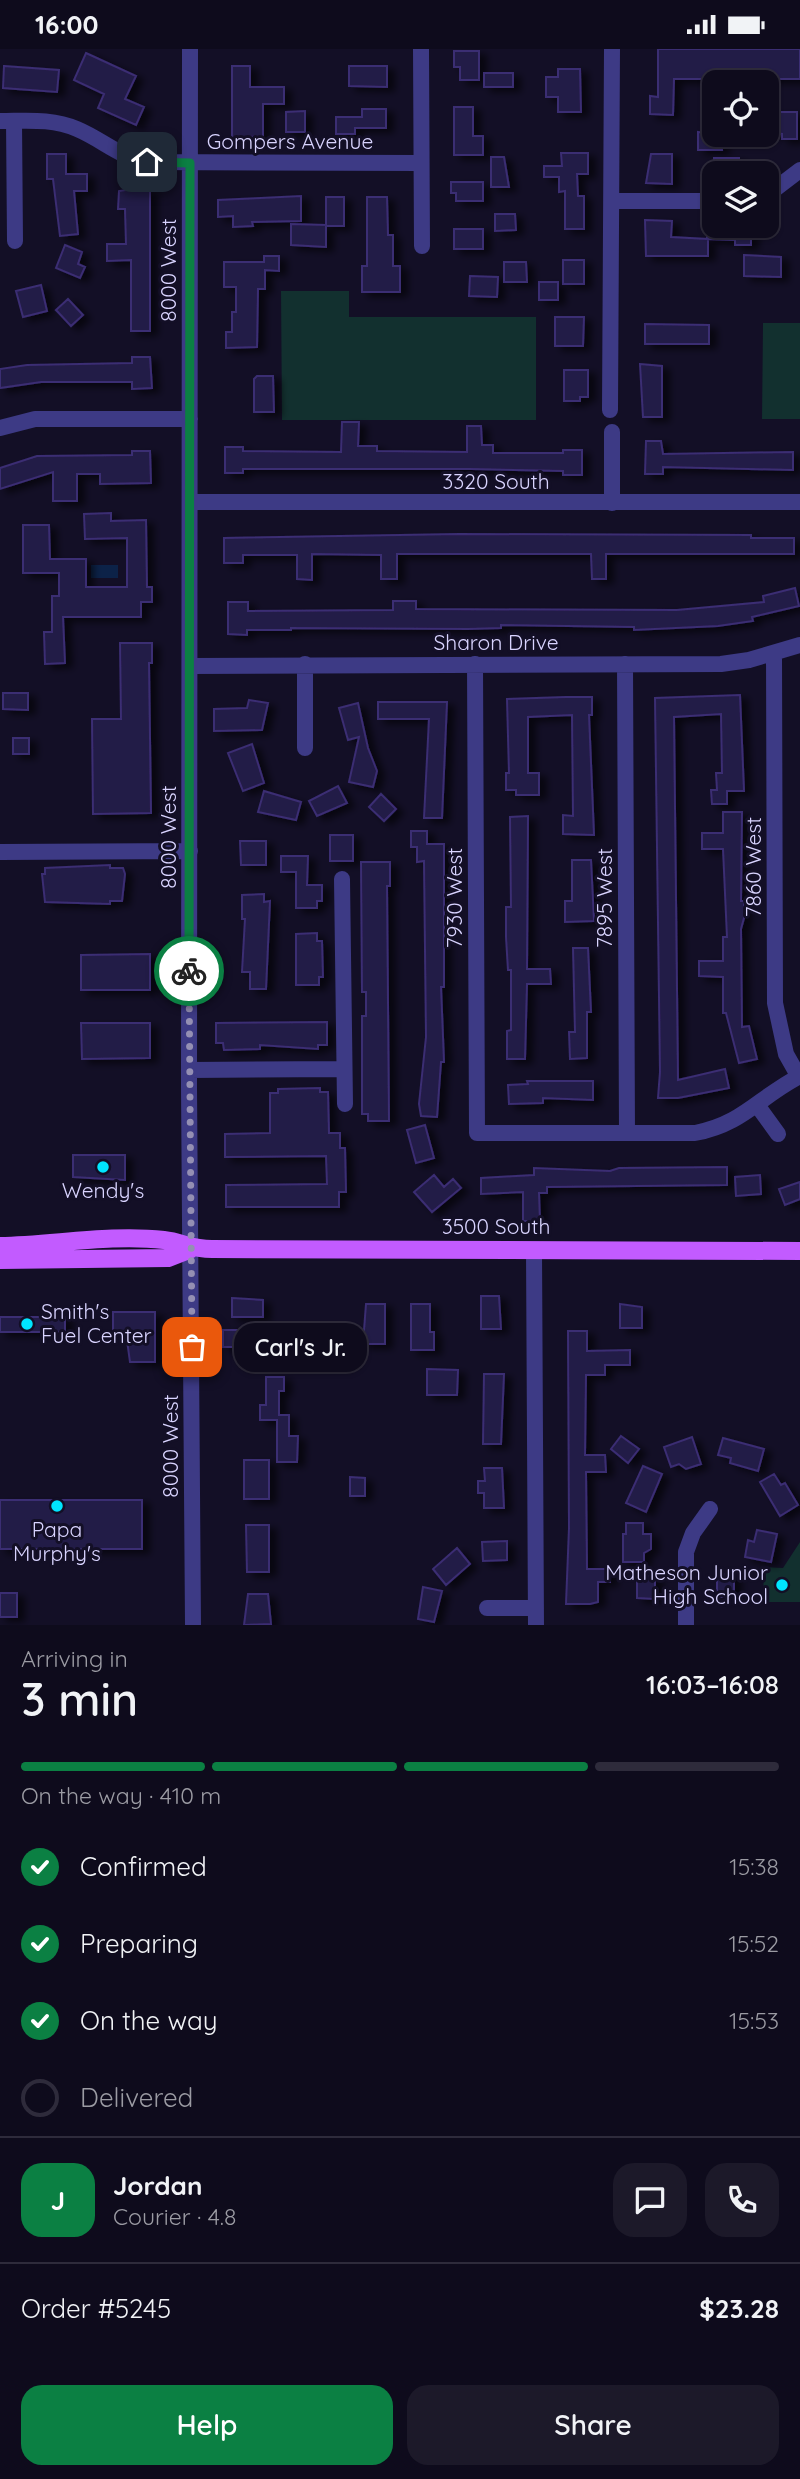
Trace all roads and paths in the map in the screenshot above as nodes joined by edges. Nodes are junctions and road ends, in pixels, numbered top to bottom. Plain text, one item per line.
1 (190, 49) edge
2 (421, 49) edge
3 (612, 49) edge
4 (7, 121) edge
5 (190, 163) junction
6 (421, 163) junction
7 (800, 170) edge
8 (779, 186) edge
9 (612, 201) junction
10 (702, 201) edge
11 (15, 241) dead end
12 (422, 246) dead end
13 (610, 410) dead end
14 (190, 419) junction
15 (0, 428) edge
16 (612, 432) dead end
17 (191, 502) junction
18 (800, 502) edge
19 (612, 503) junction
20 (800, 645) edge
21 (774, 654) junction
22 (305, 664) junction
23 (475, 664) junction
24 (625, 664) junction
25 (190, 666) junction
26 (305, 748) dead end
27 (190, 851) junction
28 (0, 852) edge
29 (342, 879) dead end
30 (344, 1069) junction
31 (189, 1070) junction
32 (799, 1076) edge
33 (345, 1104) dead end
34 (757, 1105) junction
35 (627, 1132) junction
36 (778, 1134) dead end
37 (0, 1246) edge
38 (191, 1249) junction
39 (534, 1250) junction
40 (800, 1251) edge
41 (0, 1260) edge
42 (710, 1509) dead end
43 (486, 1608) dead end
44 (536, 1608) junction
45 (193, 1625) edge
46 (536, 1625) edge
47 (686, 1625) edge

1 - 5 street, 8000 West
2 - 6 street
3 - 9 street
4 - 5 street, Gompers Avenue
4 - 11 street
5 - 6 street, Gompers Avenue
5 - 14 street, 8000 West
6 - 12 street
7 - 8 street
9 - 10 street
9 - 13 street
14 - 15 street
14 - 17 street, 8000 West
16 - 19 street
17 - 19 street, 3320 South
17 - 25 street, 8000 West
18 - 19 street, 3320 South
20 - 21 street, Sharon Drive
21 - 24 street, Sharon Drive
21 - 32 street, 7860 West
22 - 23 street, Sharon Drive
22 - 25 street, Sharon Drive
22 - 26 street
23 - 24 street, Sharon Drive
23 - 35 street, 7930 West
24 - 35 street, 7895 West
25 - 27 street, 8000 West
27 - 28 street
27 - 31 street, 8000 West
29 - 30 street
30 - 31 street
30 - 33 street
31 - 38 street, 8000 West
32 - 34 street
34 - 35 street
34 - 36 street
37 - 38 main road, 3500 South
38 - 39 main road, 3500 South
38 - 41 main road, 3500 South
38 - 45 street, 8000 West
39 - 40 main road, 3500 South
39 - 44 street
42 - 47 street
43 - 44 street
44 - 46 street

